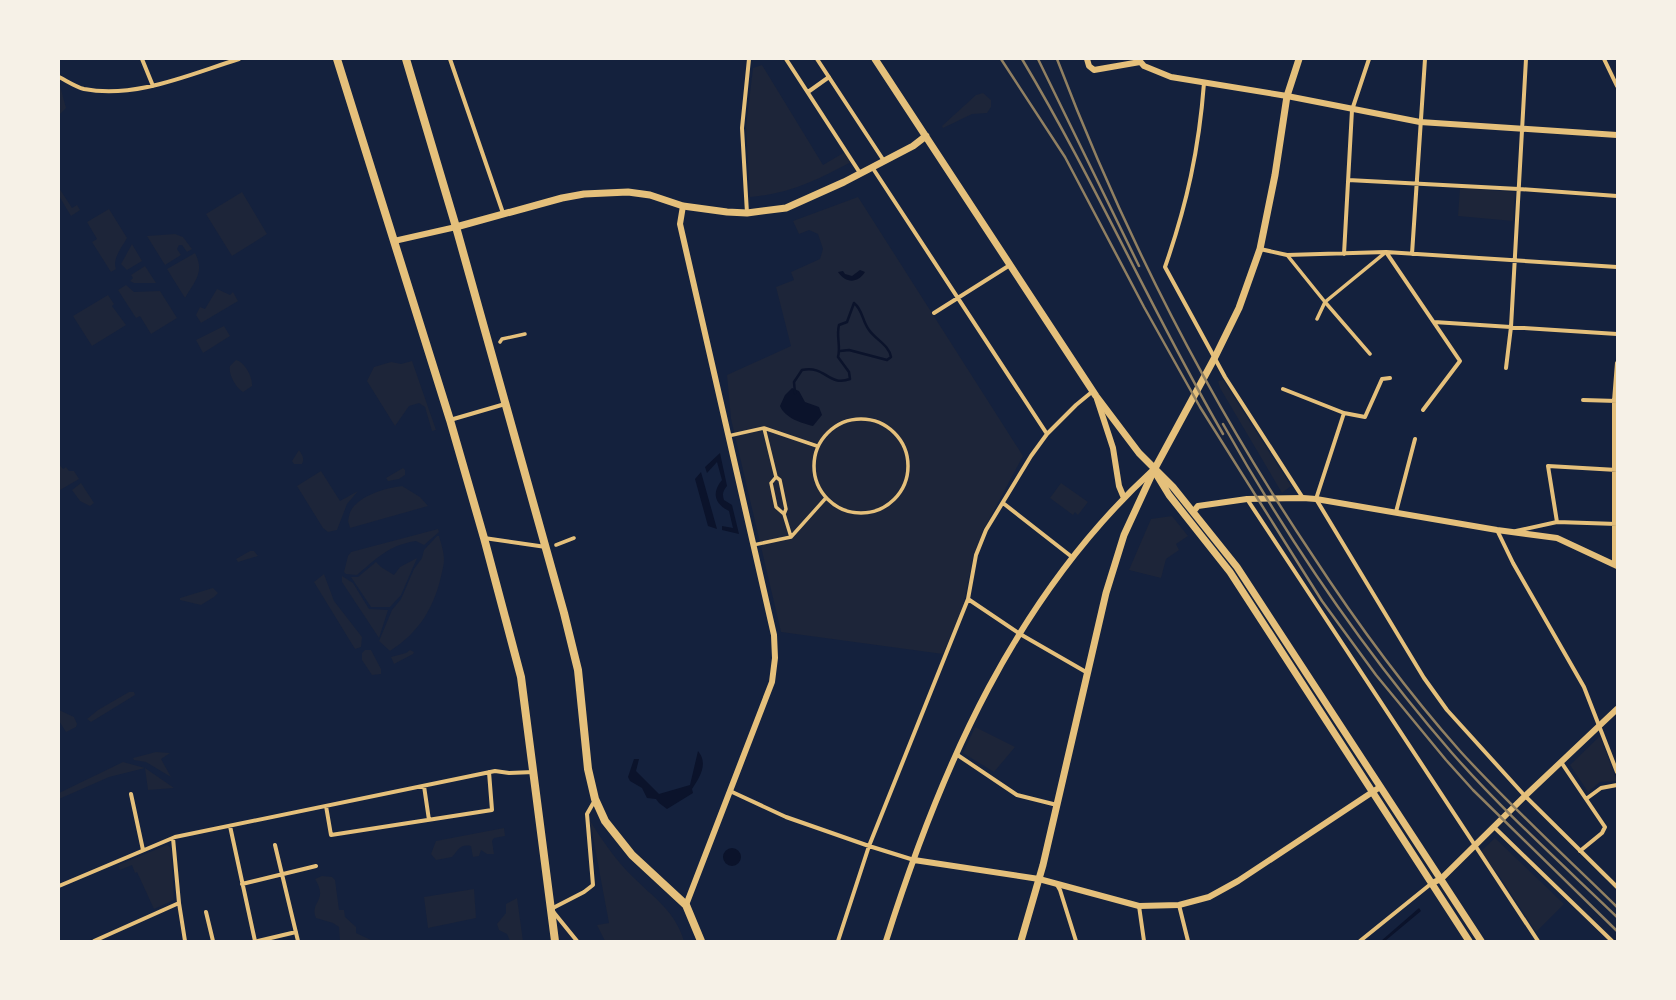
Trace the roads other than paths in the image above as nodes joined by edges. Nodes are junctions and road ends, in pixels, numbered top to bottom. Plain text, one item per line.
1 (142, 59) edge
2 (239, 59) edge
3 (337, 59) edge
4 (406, 59) edge
5 (450, 59) edge
6 (749, 59) edge
7 (786, 59) edge
8 (817, 59) edge
9 (875, 59) edge
10 (1087, 59) edge
11 (1299, 59) edge
12 (1369, 59) edge
13 (1425, 59) edge
14 (1526, 59) edge
15 (1604, 59) edge
16 (1139, 60) edge
17 (59, 77) edge
18 (829, 77) junction
19 (1204, 83) junction
20 (153, 86) junction
21 (1617, 86) edge
22 (808, 92) junction
23 (1287, 96) junction
24 (1352, 110) junction
25 (1420, 122) junction
26 (1522, 128) junction
27 (1617, 135) edge
28 (926, 136) junction
29 (884, 161) junction
30 (872, 167) junction
31 (860, 173) junction
32 (1348, 180) junction
33 (1416, 184) junction
34 (1519, 189) junction
35 (1617, 196) edge
36 (683, 206) junction
37 (503, 213) junction
38 (747, 213) junction
39 (456, 227) junction
40 (394, 241) junction
41 (1260, 249) junction
42 (1386, 252) junction
43 (1344, 254) junction
44 (1412, 254) junction
45 (1287, 255) junction
46 (1514, 260) junction
47 (1010, 265) junction
48 (1617, 267) edge
49 (959, 298) junction
50 (1325, 302) junction
51 (934, 313) dead end
52 (1316, 319) dead end
53 (1434, 322) junction
54 (1511, 327) junction
55 (525, 334) dead end
56 (1617, 334) edge
57 (500, 342) dead end
58 (1370, 354) dead end
59 (1214, 359) junction
60 (1617, 363) edge
61 (1506, 368) dead end
62 (1390, 378) dead end
63 (1283, 389) dead end
64 (1095, 394) junction
65 (1583, 400) dead end
66 (1616, 401) edge
67 (506, 404) junction
68 (1423, 410) dead end
69 (1344, 413) junction
70 (450, 420) junction
71 (764, 428) junction
72 (1047, 434) junction
73 (728, 436) junction
74 (1415, 439) dead end
75 (817, 446) junction
76 (1154, 470) junction
77 (1615, 470) edge
78 (776, 477) junction
79 (1124, 498) junction
80 (1303, 498) junction
81 (826, 499) junction
82 (1247, 499) junction
83 (1316, 500) junction
84 (1003, 503) junction
85 (1193, 512) junction
86 (1396, 512) junction
87 (784, 514) junction
88 (1557, 522) junction
89 (1616, 524) edge
90 (1497, 530) junction
91 (1516, 532) junction
92 (791, 537) junction
93 (484, 538) junction
94 (574, 538) dead end
95 (556, 545) dead end
96 (753, 546) junction
97 (546, 547) junction
98 (1072, 558) junction
99 (1616, 565) edge
100 (968, 599) junction
101 (1020, 634) junction
102 (1086, 672) junction
103 (1617, 709) edge
104 (1599, 726) junction
105 (956, 754) junction
106 (1561, 762) junction
107 (489, 772) junction
108 (534, 772) junction
109 (1617, 772) edge
110 (1617, 785) edge
111 (424, 786) junction
112 (1380, 787) junction
113 (730, 791) junction
114 (1373, 792) junction
115 (131, 794) dead end
116 (1525, 796) junction
117 (595, 799) junction
118 (1586, 799) junction
119 (1057, 805) junction
120 (326, 806) junction
121 (430, 820) junction
122 (230, 826) junction
123 (1494, 827) junction
124 (173, 838) junction
125 (275, 845) dead end
126 (869, 846) junction
127 (1474, 846) junction
128 (143, 850) junction
129 (1580, 851) junction
130 (914, 860) junction
131 (316, 866) dead end
132 (282, 875) junction
133 (1039, 878) junction
134 (1441, 879) junction
135 (1056, 882) junction
136 (1432, 883) junction
137 (242, 884) junction
138 (59, 886) edge
139 (1617, 887) edge
140 (178, 903) junction
141 (686, 905) junction
142 (1179, 905) junction
143 (1139, 906) junction
144 (551, 909) junction
145 (206, 912) dead end
146 (296, 932) junction
147 (94, 941) edge
148 (185, 941) edge
149 (213, 941) edge
150 (256, 941) edge
151 (298, 941) edge
152 (555, 941) edge
153 (577, 941) edge
154 (701, 941) edge
155 (838, 941) edge
156 (886, 941) edge
157 (1022, 941) edge
158 (1076, 941) edge
159 (1144, 941) edge
160 (1188, 941) edge
161 (1360, 941) edge
162 (1469, 941) edge
163 (1481, 941) edge
164 (1538, 941) edge
165 (1612, 941) edge

1 - 20 street
2 - 20 street
3 - 40 main road
4 - 39 main road
5 - 37 street
6 - 38 street
7 - 22 street
8 - 18 street
9 - 28 main road
10 - 16 street
11 - 23 main road
12 - 24 street
13 - 25 street
14 - 26 street
15 - 21 street
16 - 19 street
17 - 20 street
18 - 22 street
18 - 29 street
19 - 23 street
19 - 59 street
22 - 31 street
23 - 24 street
23 - 41 main road
24 - 25 street
24 - 32 street
25 - 26 street
25 - 33 street
26 - 27 street
26 - 34 street
28 - 29 main road
28 - 47 main road
29 - 30 main road
30 - 31 main road
30 - 49 street
31 - 38 main road
32 - 33 street
32 - 43 street
33 - 34 street
33 - 44 street
34 - 35 street
34 - 46 street
36 - 37 main road
36 - 38 main road
36 - 73 street
37 - 39 main road
39 - 40 street
39 - 67 main road
40 - 70 main road
41 - 45 street
41 - 59 main road
42 - 43 street
42 - 44 street
42 - 50 street
42 - 53 street
43 - 45 street
44 - 46 street
45 - 50 street
46 - 48 street
46 - 54 street
47 - 49 street
47 - 64 main road
49 - 51 street
49 - 72 street
50 - 52 street
50 - 58 street
53 - 54 street
53 - 68 street
54 - 56 street
54 - 61 street
55 - 57 street
59 - 76 main road
59 - 80 street
60 - 66 street
62 - 69 street
63 - 69 street
64 - 72 street
64 - 76 main road
64 - 79 street
65 - 66 street
66 - 77 street
67 - 70 street
67 - 97 main road
69 - 83 street
70 - 93 main road
71 - 73 street
71 - 75 street
71 - 78 street
72 - 84 street
73 - 96 street
74 - 86 street
75 - 81 street
75 - 81 street
76 - 79 street
76 - 85 main road
76 - 102 main road
76 - 114 main road
77 - 88 street
77 - 89 street
78 - 87 street
78 - 87 street
79 - 98 street
80 - 82 street
80 - 83 street
81 - 92 street
82 - 85 street
82 - 127 street
83 - 86 street
83 - 116 street
84 - 98 street
84 - 100 street
85 - 112 main road
86 - 90 street
87 - 92 street
88 - 89 street
88 - 91 street
89 - 99 street
90 - 91 street
90 - 104 street
91 - 99 street
92 - 96 street
93 - 97 street
93 - 108 main road
94 - 95 street
96 - 113 street
97 - 117 main road
98 - 101 street
100 - 101 street
100 - 126 street
101 - 102 street
101 - 105 street
102 - 119 main road
103 - 104 street
104 - 106 street
104 - 109 street
105 - 119 street
105 - 130 street
106 - 116 street
106 - 118 street
107 - 108 street
107 - 111 street
107 - 121 street
108 - 144 main road
110 - 118 street
111 - 120 street
111 - 121 street
112 - 114 street
112 - 134 main road
113 - 126 street
113 - 141 street
114 - 136 main road
114 - 142 street
115 - 128 street
116 - 123 street
116 - 129 street
117 - 141 main road
117 - 144 street
118 - 129 street
119 - 133 main road
120 - 121 street
120 - 122 street
122 - 124 street
122 - 137 street
123 - 127 street
123 - 165 street
124 - 128 street
124 - 140 street
125 - 132 street
126 - 130 street
126 - 155 street
127 - 134 street
127 - 164 street
128 - 138 street
129 - 139 street
130 - 133 street
130 - 156 street
131 - 132 street
132 - 137 street
132 - 146 street
133 - 135 street
133 - 157 main road
134 - 136 street
134 - 163 main road
135 - 143 street
135 - 158 street
136 - 161 street
136 - 162 main road
137 - 150 street
140 - 147 street
140 - 148 street
141 - 154 main road
142 - 143 street
142 - 160 street
143 - 159 street
144 - 152 main road
144 - 153 street
145 - 149 street
146 - 150 street
146 - 151 street

